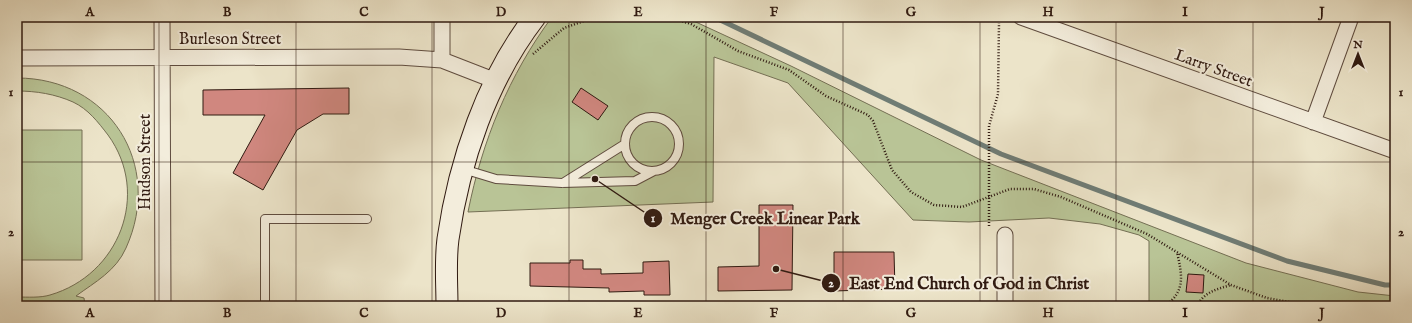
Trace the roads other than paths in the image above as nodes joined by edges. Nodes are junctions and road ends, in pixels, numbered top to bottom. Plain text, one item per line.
1 (162, 17) edge
2 (442, 17) edge
3 (535, 17) edge
4 (1021, 17) edge
5 (1351, 17) edge
6 (162, 56) junction
7 (17, 58) edge
8 (442, 60) junction
9 (496, 81) junction
10 (1313, 122) junction
11 (625, 144) junction
12 (1395, 151) edge
13 (464, 169) junction
14 (654, 171) junction
15 (562, 184) junction
16 (367, 219) dead end
17 (1005, 235) dead end
18 (163, 306) edge
19 (265, 306) edge
20 (447, 306) edge
21 (1005, 306) edge

1 - 6 street, Hudson Street
2 - 8 street
3 - 9 main road
4 - 10 street, Larry Street
5 - 10 street
6 - 7 street, Burleson Street
6 - 8 street, Burleson Street
6 - 18 street, Hudson Street
8 - 9 street, Burleson Street
9 - 13 main road
10 - 12 street, Larry Street
11 - 14 lane
11 - 14 lane
11 - 15 lane
13 - 15 lane
13 - 20 main road
14 - 15 lane
16 - 19 lane
17 - 21 street

